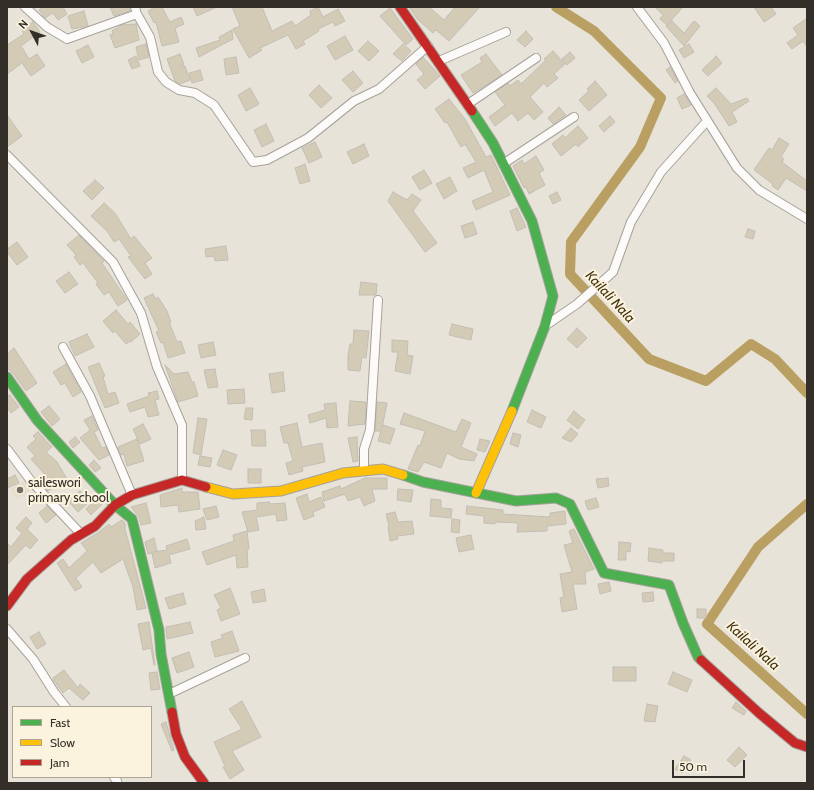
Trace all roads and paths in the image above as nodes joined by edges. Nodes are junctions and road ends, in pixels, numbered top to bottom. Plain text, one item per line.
1 (25, 7) edge
2 (400, 7) edge
3 (637, 7) edge
4 (136, 10) edge
5 (506, 32) dead end
6 (428, 46) junction
7 (536, 58) dead end
8 (439, 61) junction
9 (468, 104) junction
10 (574, 117) dead end
11 (707, 121) junction
12 (7, 155) edge
13 (503, 164) junction
14 (807, 219) edge
15 (378, 300) dead end
16 (545, 326) junction
17 (62, 347) dead end
18 (7, 377) edge
19 (7, 448) edge
20 (364, 471) junction
21 (182, 480) junction
22 (476, 493) junction
23 (132, 495) junction
24 (115, 505) junction
25 (81, 534) junction
26 (7, 606) edge
27 (7, 629) edge
28 (246, 658) dead end
29 (168, 694) junction
30 (65, 706) edge
31 (807, 747) edge
32 (204, 783) edge

1 - 4 street
2 - 6 street
3 - 11 street
4 - 6 street
5 - 8 street
6 - 8 street
7 - 9 street
8 - 9 street
9 - 13 street
10 - 13 street
11 - 14 street
11 - 16 street
12 - 21 street
13 - 16 street
15 - 20 street
16 - 22 street
17 - 23 street
18 - 24 street
19 - 25 street
20 - 21 street
20 - 22 street
21 - 23 street
22 - 31 street
23 - 24 street
24 - 25 street
24 - 29 street
25 - 26 street
27 - 30 street
28 - 29 street
29 - 32 street

